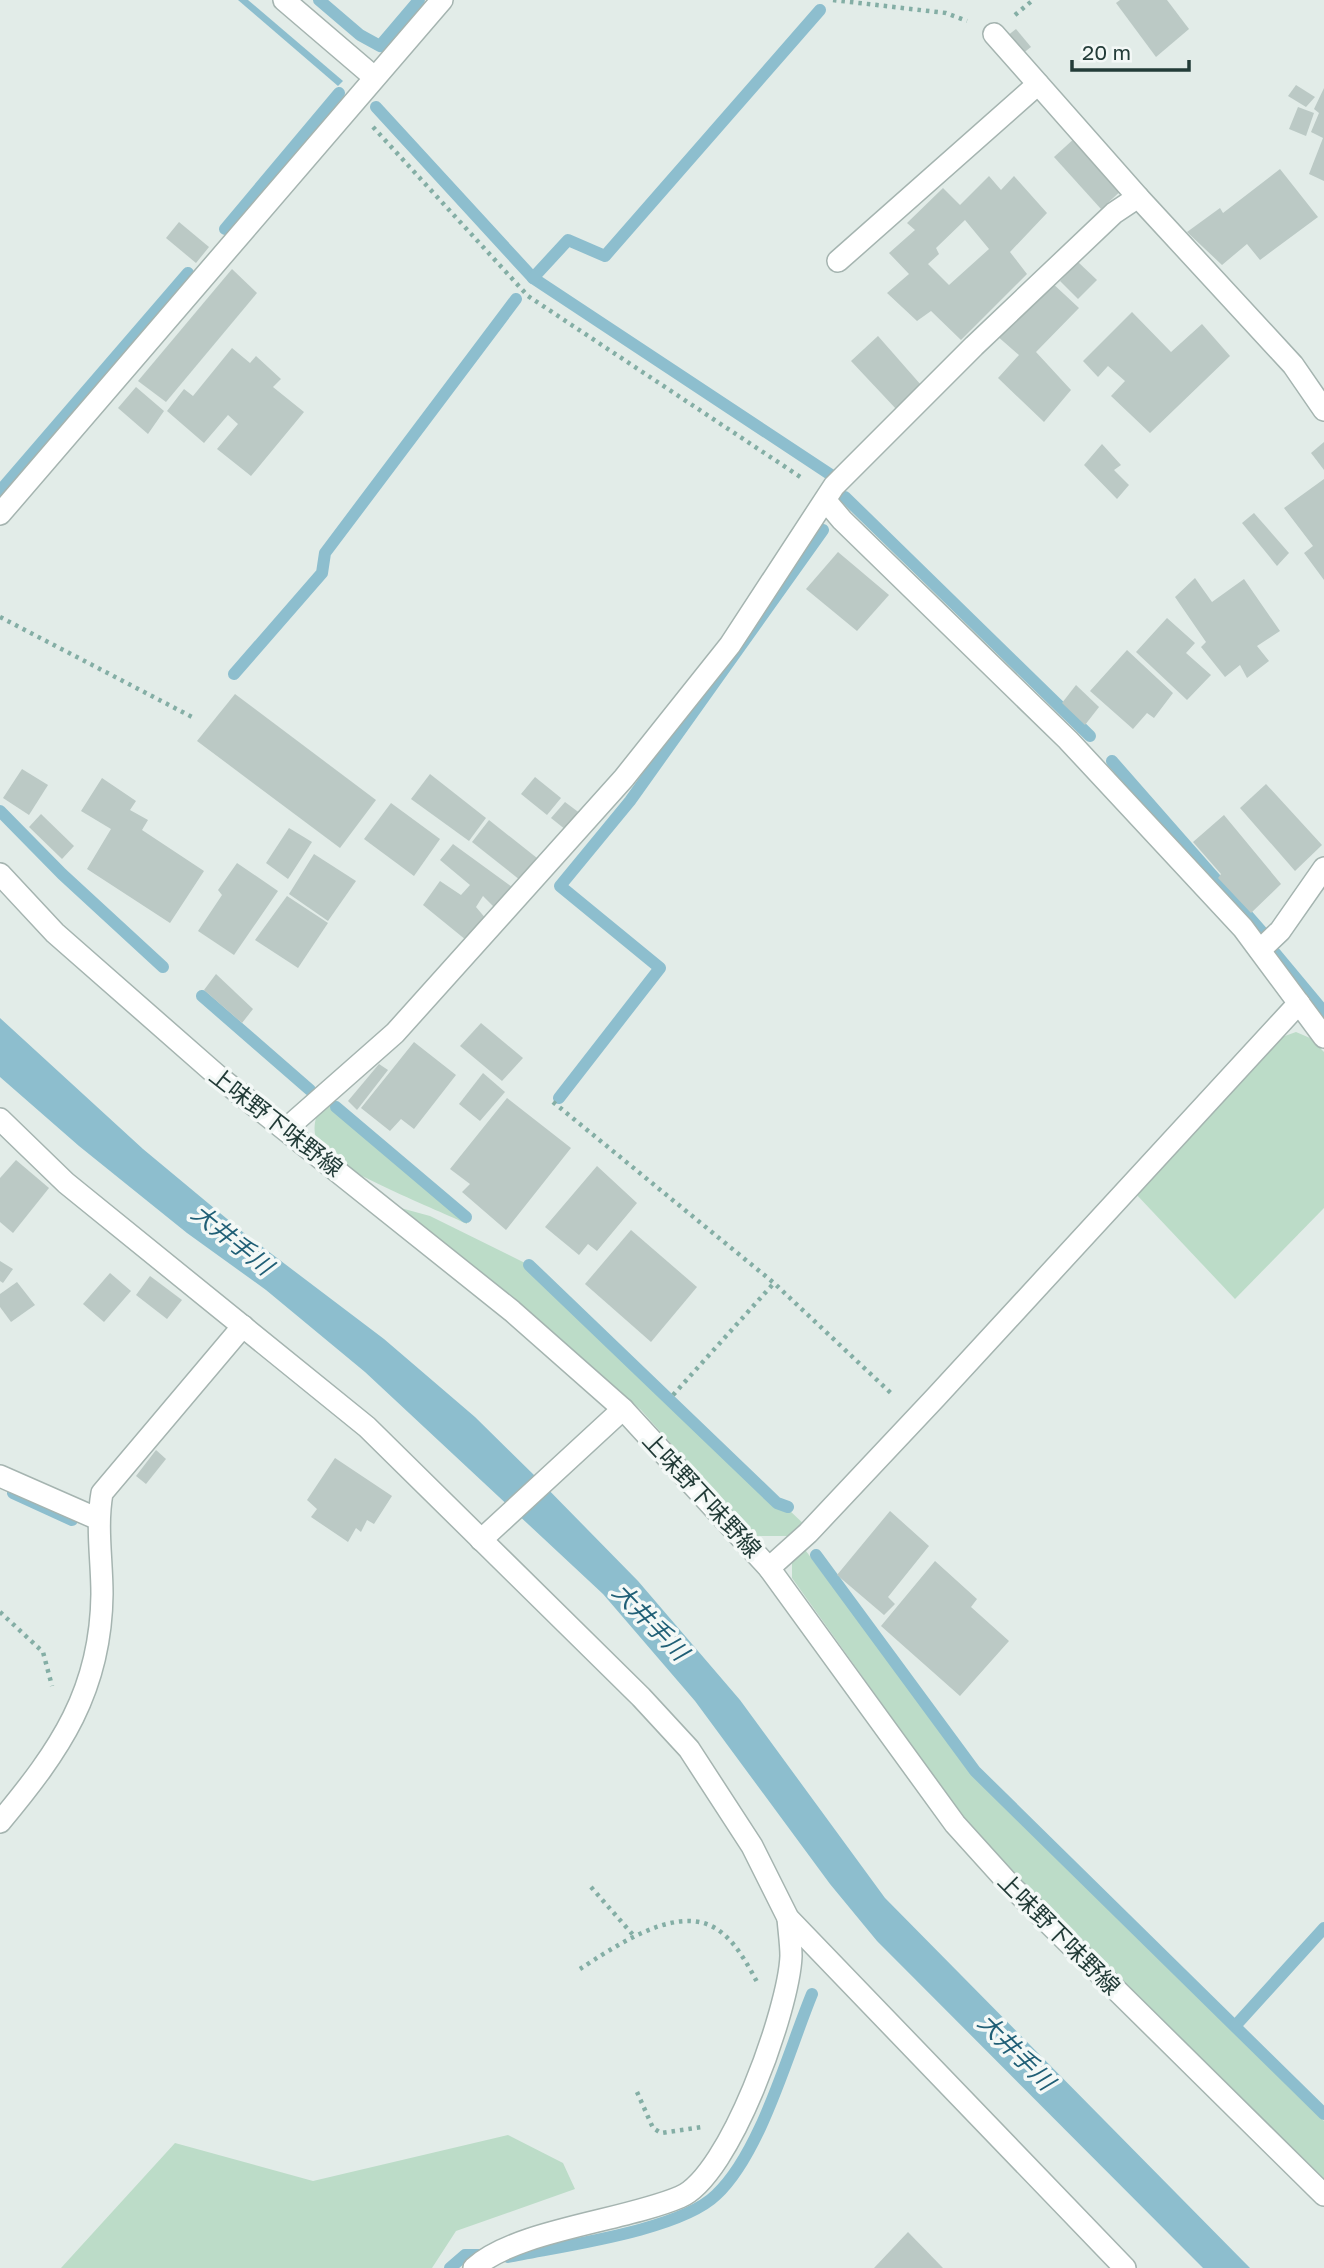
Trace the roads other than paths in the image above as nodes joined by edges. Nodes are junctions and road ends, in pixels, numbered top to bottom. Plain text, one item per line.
1 (284, 0) edge
2 (442, 0) edge
3 (994, 34) road end
4 (374, 77) junction
5 (1038, 84) junction
6 (1138, 197) junction
7 (838, 261) dead end
8 (1324, 410) edge
9 (826, 501) junction
10 (0, 514) edge
11 (1324, 868) edge
12 (0, 874) edge
13 (1260, 950) junction
14 (1299, 1003) junction
15 (1324, 1037) edge
16 (0, 1119) edge
17 (286, 1129) junction
18 (243, 1326) junction
19 (618, 1414) junction
20 (0, 1476) edge
21 (98, 1519) junction
22 (487, 1535) junction
23 (769, 1568) junction
24 (2, 1817) edge
25 (788, 1919) junction
26 (1324, 2195) edge
27 (474, 2268) edge
28 (1125, 2268) edge

1 - 4 street
2 - 4 street
3 - 5 street
4 - 10 street
5 - 6 street
5 - 7 street
6 - 8 street
6 - 9 street
9 - 13 street
9 - 17 street
11 - 13 street
12 - 17 street, 上味野下味野線
13 - 14 street
14 - 15 street
14 - 23 street
16 - 18 street
17 - 19 street, 上味野下味野線
18 - 21 street
18 - 22 street
19 - 22 street
19 - 23 street, 上味野下味野線
20 - 21 street
21 - 24 street
22 - 25 street
23 - 26 street, 上味野下味野線
25 - 27 street
25 - 28 street

